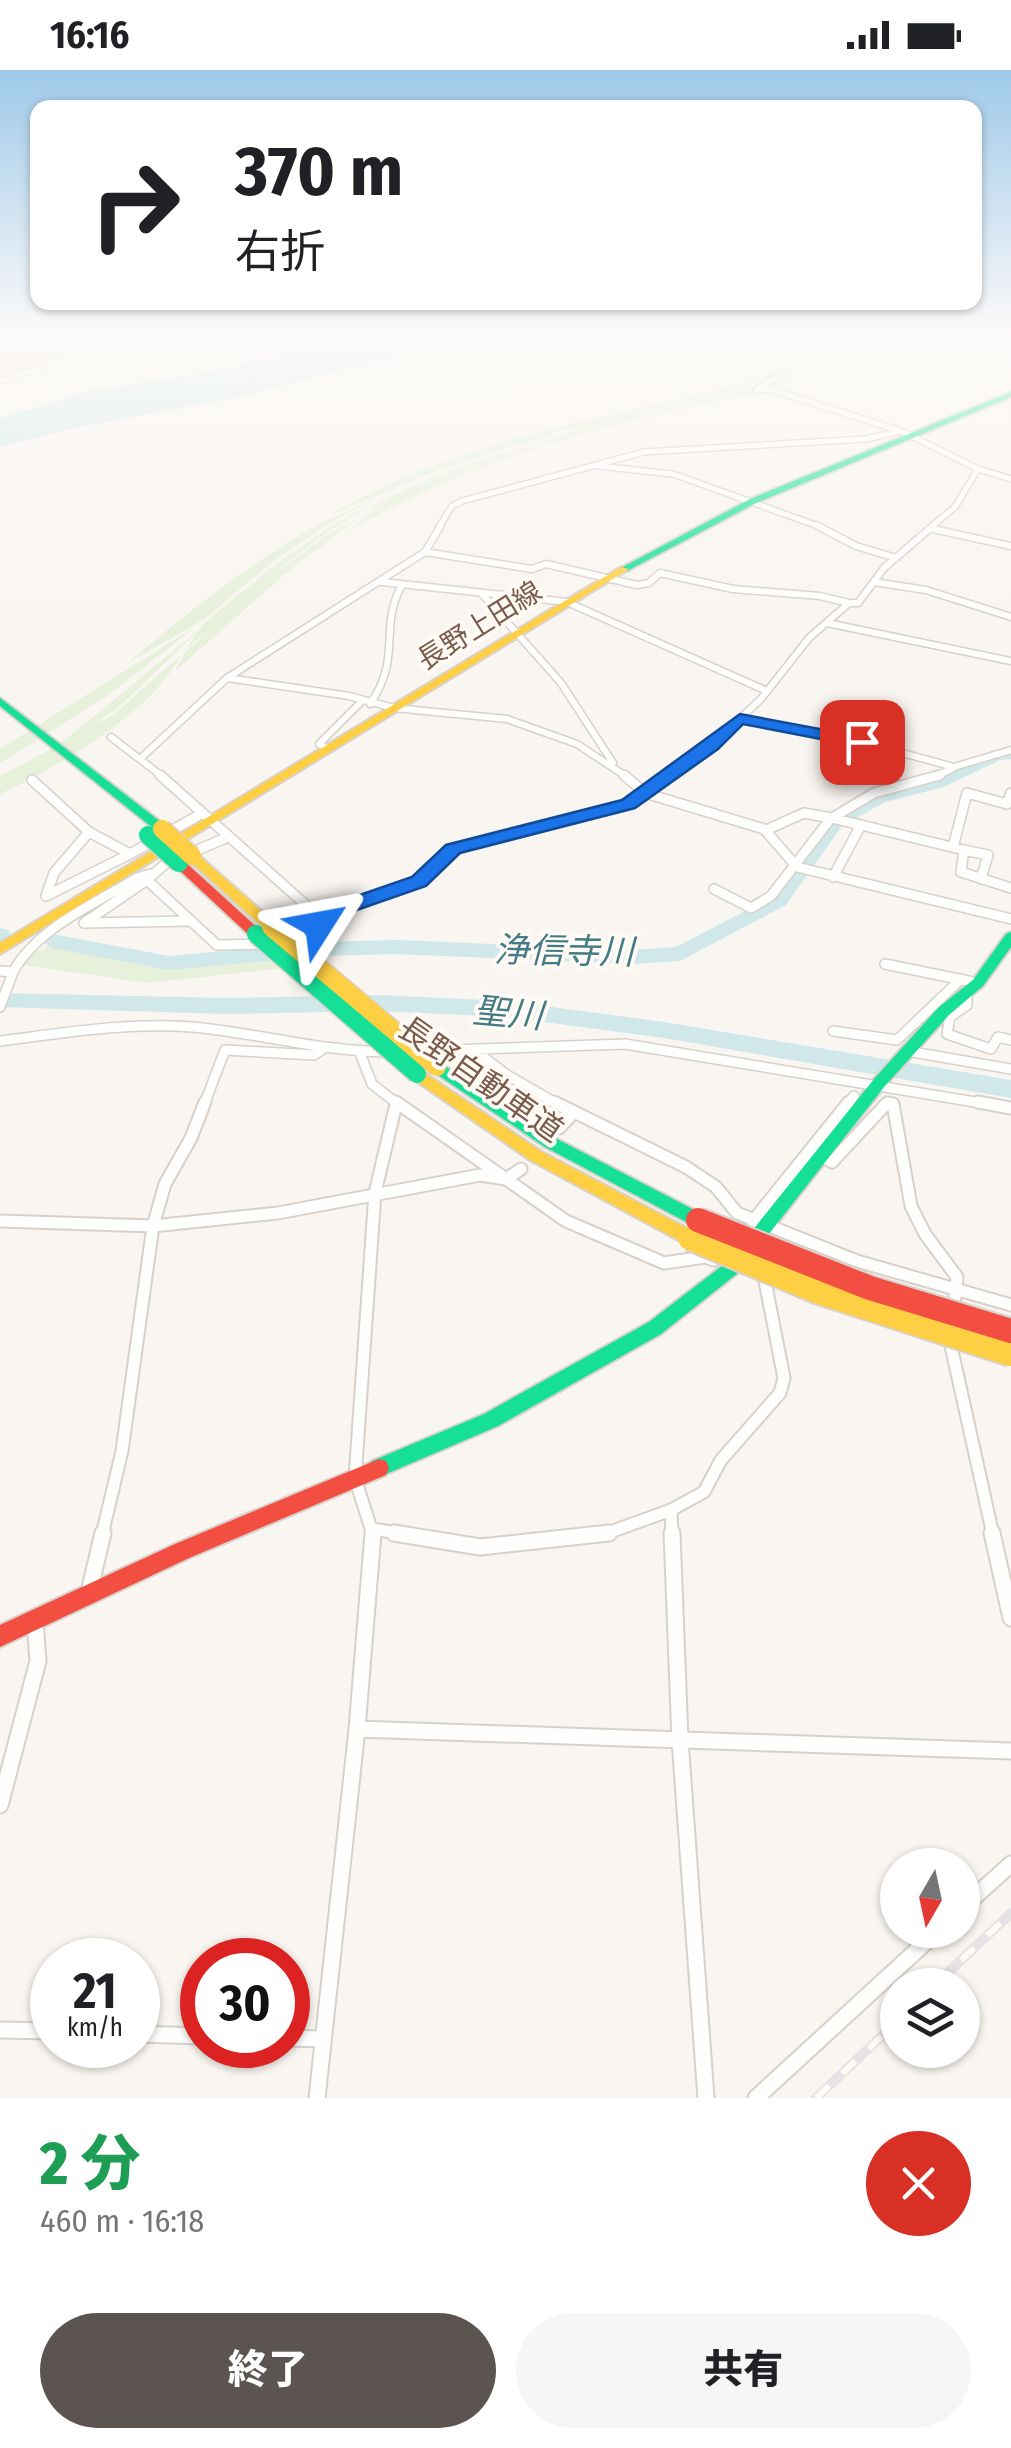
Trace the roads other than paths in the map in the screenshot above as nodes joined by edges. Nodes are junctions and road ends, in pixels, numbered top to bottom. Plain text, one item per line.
1 (899, 431) edge
2 (912, 431) edge
3 (906, 433) junction
4 (589, 465) junction
5 (978, 469) junction
6 (1011, 478) edge
7 (753, 502) junction
8 (933, 529) junction
9 (1011, 546) edge
10 (425, 552) junction
11 (896, 558) junction
12 (608, 578) junction
13 (382, 582) junction
14 (874, 582) junction
15 (402, 585) junction
16 (482, 594) junction
17 (568, 602) junction
18 (849, 603) junction
19 (1011, 617) edge
20 (827, 623) junction
21 (515, 635) junction
22 (1011, 661) edge
23 (227, 678) junction
24 (767, 691) junction
25 (0, 702) edge
26 (366, 702) junction
27 (394, 708) junction
28 (0, 716) edge
29 (740, 718) junction
30 (111, 737) dead end
31 (329, 749) junction
32 (1011, 750) edge
33 (141, 758) junction
34 (73, 763) junction
35 (954, 767) junction
36 (616, 768) junction
37 (32, 780) dead end
38 (1011, 793) edge
39 (645, 794) junction
40 (205, 818) junction
41 (831, 818) junction
42 (860, 825) junction
43 (766, 830) junction
44 (89, 832) junction
45 (228, 836) junction
46 (958, 848) junction
47 (130, 854) junction
48 (796, 866) junction
49 (156, 872) junction
50 (832, 877) junction
51 (981, 878) junction
52 (146, 880) junction
53 (1011, 888) edge
54 (714, 889) dead end
55 (316, 914) junction
56 (1011, 920) edge
57 (188, 922) junction
58 (1011, 937) edge
59 (0, 949) edge
60 (885, 964) dead end
61 (0, 972) edge
62 (12, 976) junction
63 (969, 985) junction
64 (0, 1008) edge
65 (832, 1031) dead end
66 (1011, 1040) edge
67 (0, 1041) edge
68 (324, 1048) junction
69 (473, 1048) junction
70 (360, 1053) junction
71 (905, 1053) junction
72 (1011, 1069) edge
73 (878, 1085) junction
74 (854, 1096) dead end
75 (396, 1104) junction
76 (1011, 1108) edge
77 (574, 1112) junction
78 (559, 1128) dead end
79 (816, 1155) junction
80 (520, 1169) dead end
81 (506, 1179) junction
82 (375, 1193) junction
83 (0, 1221) edge
84 (760, 1224) junction
85 (153, 1226) junction
86 (694, 1229) junction
87 (732, 1267) junction
88 (765, 1281) junction
89 (957, 1291) junction
90 (1011, 1305) edge
91 (1011, 1331) edge
92 (948, 1342) junction
93 (1011, 1354) edge
94 (1011, 1361) edge
95 (355, 1478) junction
96 (671, 1510) junction
97 (372, 1529) junction
98 (88, 1594) junction
99 (1011, 1618) edge
100 (35, 1622) junction
101 (0, 1636) edge
102 (356, 1729) junction
103 (680, 1740) junction
104 (1011, 1751) edge
105 (0, 1805) edge
106 (1011, 1864) edge
107 (980, 1892) edge
108 (919, 1948) edge
109 (0, 2030) edge
110 (30, 2031) edge
111 (310, 2039) edge
112 (322, 2039) junction
113 (317, 2098) edge
114 (706, 2098) edge
115 (756, 2098) edge

1 - 3 street
2 - 3 main road, 長野上田線
3 - 4 street
3 - 5 street
3 - 7 main road, 長野上田線
4 - 7 street
4 - 10 street
5 - 6 street
5 - 8 street
7 - 11 street
7 - 12 main road, 長野上田線
8 - 9 street
8 - 11 street
10 - 12 street
10 - 13 street
11 - 14 street
12 - 17 main road, 長野上田線
12 - 18 street
13 - 15 street
13 - 23 street
14 - 18 street
14 - 19 street
15 - 16 street
15 - 26 street
16 - 17 street
16 - 21 street
17 - 21 main road, 長野上田線
17 - 24 street
18 - 20 street
20 - 22 street
20 - 24 street
21 - 27 main road, 長野上田線
21 - 36 street
23 - 26 street
23 - 33 street
24 - 29 street
25 - 34 main road, 長野自動車道
26 - 27 street
26 - 31 street
27 - 31 main road, 長野上田線
27 - 36 street
28 - 34 main road, 長野自動車道
29 - 35 street
29 - 39 street
30 - 33 street
31 - 40 main road, 長野上田線
32 - 35 street
33 - 40 street
34 - 86 main road, 長野自動車道, bridge
35 - 41 street
36 - 39 street
37 - 44 street
38 - 46 street
39 - 43 street
39 - 55 street
40 - 45 street
40 - 47 street
40 - 59 main road, 長野上田線
41 - 42 street
41 - 43 street
41 - 48 street
42 - 46 street
42 - 50 street
43 - 48 street
44 - 47 street
44 - 47 street
45 - 49 street
45 - 55 street
46 - 51 street
46 - 51 street
48 - 50 street
48 - 54 street
49 - 52 street
49 - 62 street
50 - 56 street
51 - 53 street
52 - 57 street
52 - 57 street
55 - 57 street
58 - 63 main road
60 - 63 street
61 - 62 street
62 - 64 street
63 - 65 street
63 - 66 street
63 - 71 main road
67 - 68 street
68 - 70 street
68 - 85 street
69 - 70 street
69 - 73 street
69 - 77 street
70 - 75 street
71 - 72 street
71 - 73 main road
73 - 76 street
73 - 79 main road
74 - 79 street
75 - 81 street
75 - 82 street
77 - 78 street
77 - 84 street
79 - 84 main road
79 - 89 street
80 - 81 street
81 - 82 street
81 - 87 street
82 - 85 street
82 - 95 street
83 - 85 street
84 - 87 main road
84 - 89 street
85 - 98 street
86 - 91 main road, 長野自動車道, bridge
86 - 93 main road, 長野自動車道, bridge
87 - 88 street
87 - 95 main road
88 - 92 street
88 - 96 street
89 - 90 street
89 - 92 street
92 - 94 street
92 - 99 street
95 - 97 street
95 - 98 main road
96 - 97 street
96 - 103 street
97 - 102 street
98 - 100 main road
100 - 101 main road
100 - 105 street
102 - 103 street
102 - 112 street
103 - 104 street
103 - 114 street
106 - 107 street
108 - 115 street
109 - 110 street
111 - 112 street
112 - 113 street

